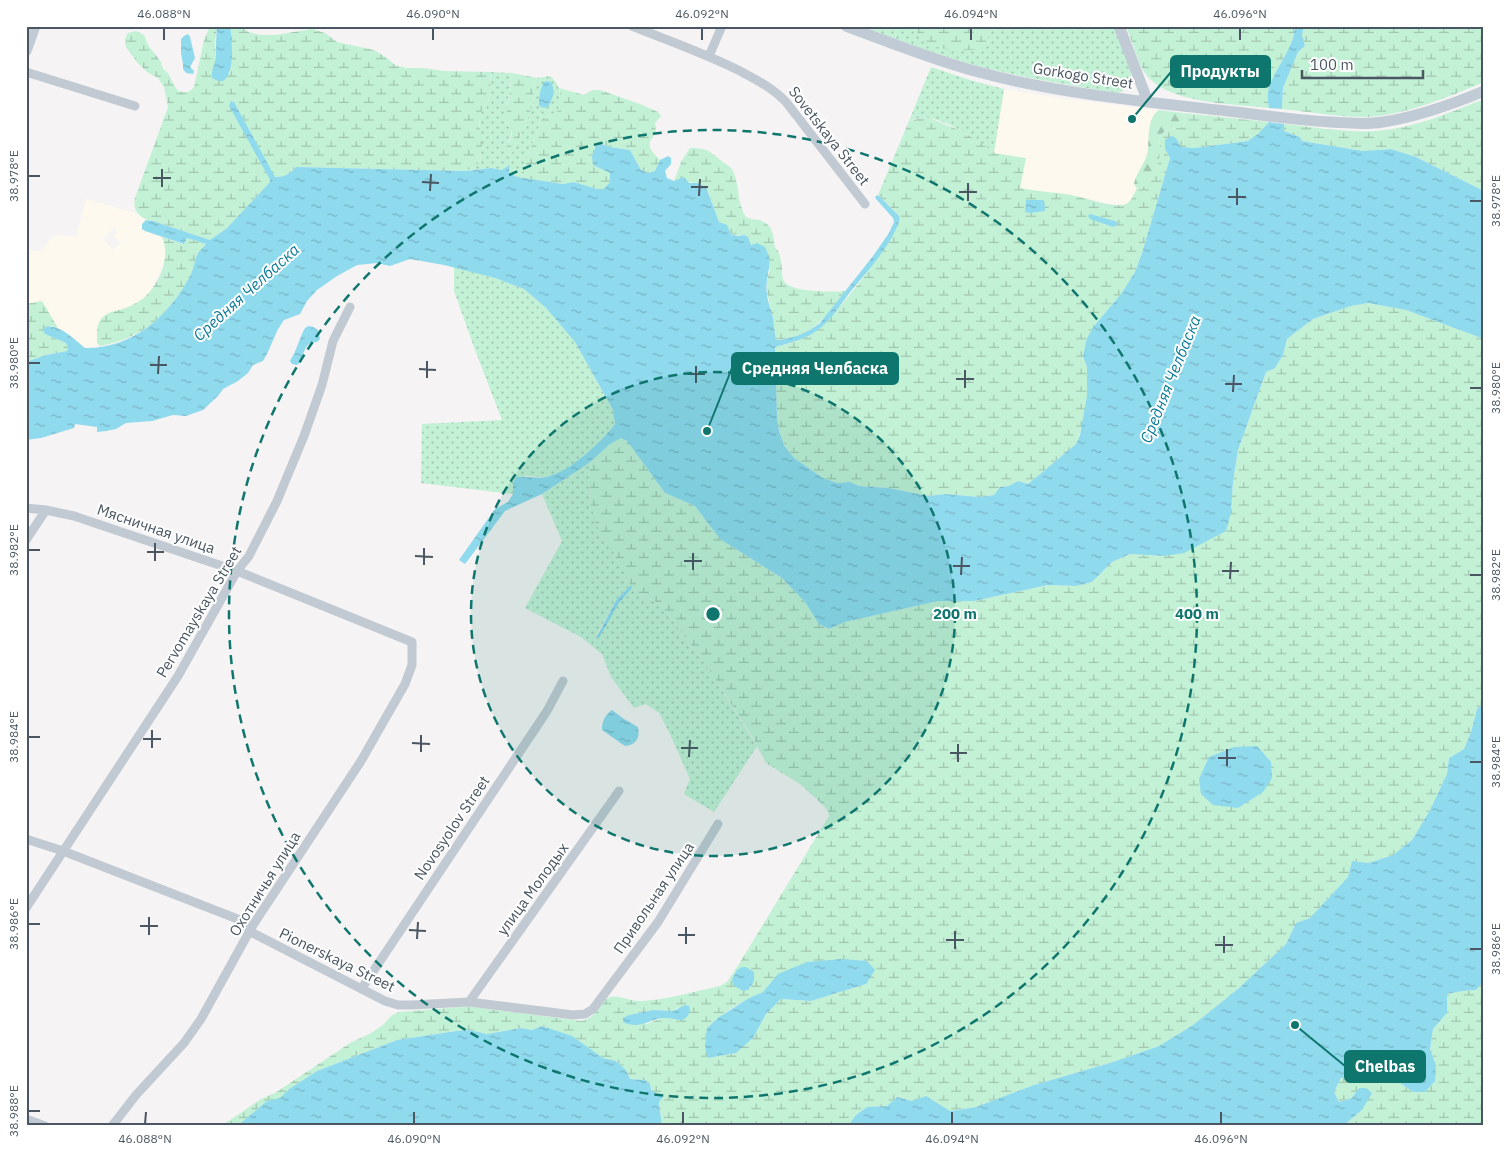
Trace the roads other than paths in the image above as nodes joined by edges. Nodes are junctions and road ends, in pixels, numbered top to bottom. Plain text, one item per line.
1 (35, 26) edge
2 (632, 26) edge
3 (722, 26) edge
4 (846, 26) edge
5 (1119, 26) edge
6 (26, 51) edge
7 (709, 56) junction
8 (26, 72) edge
9 (1484, 91) edge
10 (1148, 102) junction
11 (135, 106) dead end
12 (865, 204) dead end
13 (350, 306) dead end
14 (26, 508) edge
15 (46, 510) junction
16 (26, 540) edge
17 (237, 572) junction
18 (412, 642) joint
19 (563, 681) dead end
20 (619, 791) dead end
21 (718, 824) dead end
22 (26, 838) edge
23 (63, 850) junction
24 (26, 908) edge
25 (251, 928) junction
26 (362, 988) junction
27 (469, 1002) junction
28 (593, 1009) joint
29 (26, 1119) edge
30 (44, 1126) edge
31 (112, 1126) edge

1 - 6 main road
2 - 7 street, Sovetskaya Street
3 - 7 street
4 - 10 main road, Gorkogo Street
5 - 10 main road
7 - 12 street, Sovetskaya Street
8 - 11 street
9 - 10 main road, Gorkogo Street
13 - 17 street, Pervomayskaya Street
14 - 15 street, Мясничная улица
15 - 16 street
15 - 17 street, Мясничная улица
17 - 18 street, Мясничная улица
17 - 23 street, Pervomayskaya Street
18 - 25 street, Охотничья улица
19 - 26 street, Novosyolov Street
20 - 27 street, улица Молодых
21 - 28 street, Привольная улица
22 - 23 street, Pionerskaya Street
23 - 24 street, Pervomayskaya Street
23 - 25 street, Pionerskaya Street
25 - 26 street, Pionerskaya Street
25 - 31 street, Охотничья улица
26 - 27 street, Pionerskaya Street
27 - 28 street, Pionerskaya Street
29 - 30 street

